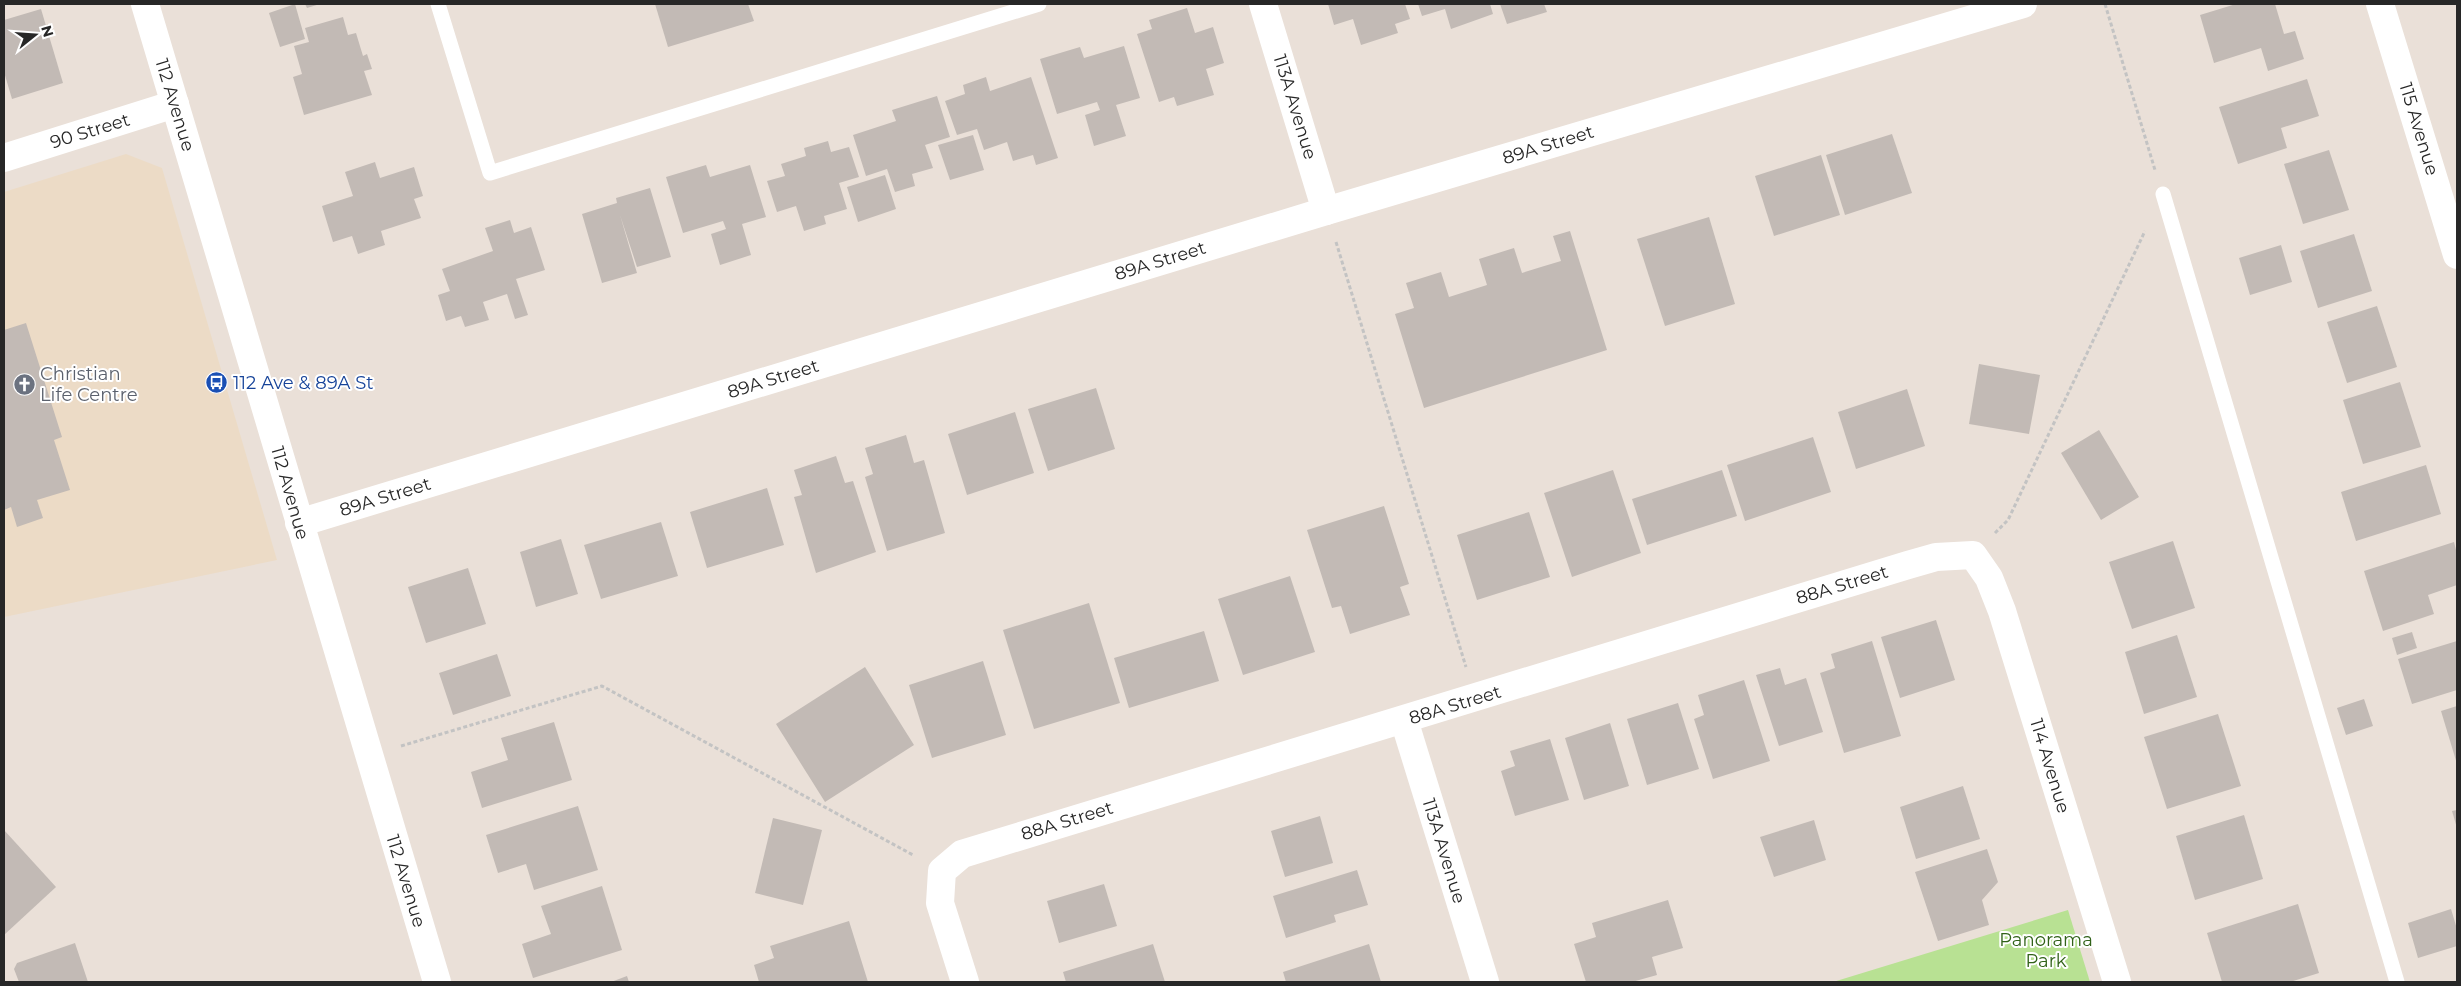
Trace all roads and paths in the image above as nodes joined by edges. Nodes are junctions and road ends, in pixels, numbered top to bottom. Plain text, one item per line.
1 (145, 4) edge
2 (438, 4) edge
3 (1039, 4) edge
4 (1263, 4) edge
5 (2023, 4) edge
6 (2104, 4) edge
7 (2380, 4) edge
8 (176, 104) junction
9 (4, 158) edge
10 (2163, 194) junction
11 (1326, 211) junction
12 (2457, 255) edge
13 (299, 523) junction
14 (1973, 555) junction
15 (1476, 698) junction
16 (1404, 720) junction
17 (368, 756) junction
18 (942, 871) junction
19 (437, 982) edge
20 (965, 982) edge
21 (1485, 982) edge
22 (2117, 982) edge
23 (2397, 982) edge

1 - 8 street, 112 Avenue
2 - 3 lane
4 - 11 street, 113A Avenue
5 - 11 street, 89A Street
6 - 10 path
7 - 12 street, 115 Avenue
8 - 9 street, 90 Street
8 - 13 street, 112 Avenue
10 - 14 path
10 - 23 lane
11 - 13 street, 89A Street
11 - 15 path
13 - 17 street, 112 Avenue
14 - 15 street, 88A Street
14 - 22 street, 114 Avenue
15 - 16 street, 88A Street
16 - 18 street, 88A Street
16 - 21 street, 113A Avenue
17 - 18 path
17 - 19 street, 112 Avenue
18 - 20 street

